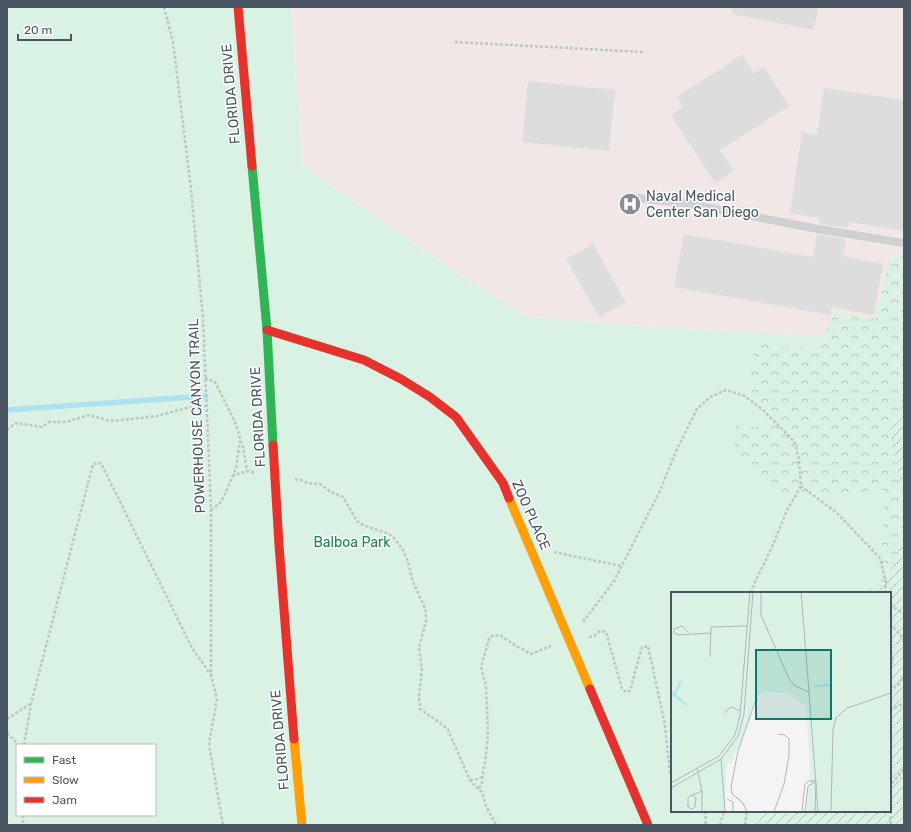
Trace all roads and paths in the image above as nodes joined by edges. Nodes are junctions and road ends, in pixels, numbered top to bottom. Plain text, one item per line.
1 (164, 7) edge
2 (238, 7) edge
3 (455, 42) dead end
4 (643, 52) dead end
5 (636, 198) dead end
6 (904, 243) edge
7 (267, 330) junction
8 (205, 378) junction
9 (206, 406) junction
10 (7, 430) edge
11 (240, 438) junction
12 (247, 471) dead end
13 (276, 477) junction
14 (801, 486) junction
15 (211, 510) junction
16 (548, 550) dead end
17 (622, 566) junction
18 (751, 592) edge
19 (885, 592) edge
20 (891, 606) edge
21 (904, 614) edge
22 (891, 625) edge
23 (570, 640) junction
24 (904, 641) edge
25 (891, 651) edge
26 (891, 666) edge
27 (211, 675) junction
28 (904, 676) edge
29 (891, 691) edge
30 (904, 703) edge
31 (30, 704) junction
32 (891, 710) edge
33 (7, 720) edge
34 (7, 733) edge
35 (18, 744) edge
36 (24, 744) edge
37 (904, 769) edge
38 (671, 774) edge
39 (482, 777) junction
40 (470, 780) junction
41 (891, 785) edge
42 (479, 788) junction
43 (704, 812) edge
44 (724, 812) edge
45 (747, 812) edge
46 (890, 812) edge
47 (223, 825) edge
48 (302, 825) edge
49 (496, 825) edge
50 (648, 825) edge
51 (706, 825) edge
52 (720, 825) edge
53 (745, 825) edge
54 (891, 825) edge

1 - 8 path, POWERHOUSE CANYON TRAIL
2 - 7 main road, FLORIDA DRIVE
3 - 4 path
5 - 6 lane
7 - 13 main road, FLORIDA DRIVE
7 - 23 main road, ZOO PLACE
8 - 9 path, POWERHOUSE CANYON TRAIL
8 - 11 path
9 - 10 path
9 - 15 path, POWERHOUSE CANYON TRAIL
11 - 12 path
11 - 15 path
13 - 40 path
13 - 48 main road, FLORIDA DRIVE
14 - 17 path
14 - 18 path
14 - 19 path
15 - 27 path, POWERHOUSE CANYON TRAIL
16 - 17 path
17 - 23 path
20 - 21 path
22 - 24 path
23 - 38 path
23 - 39 path
23 - 50 main road, ZOO PLACE
25 - 26 path
27 - 31 path
27 - 47 path, POWERHOUSE CANYON TRAIL
28 - 29 path
30 - 32 path
31 - 33 path
31 - 36 path
34 - 35 path
37 - 41 path
39 - 40 path
39 - 42 path
40 - 42 path
42 - 49 path
43 - 51 path
44 - 52 path
45 - 53 path
46 - 54 path

